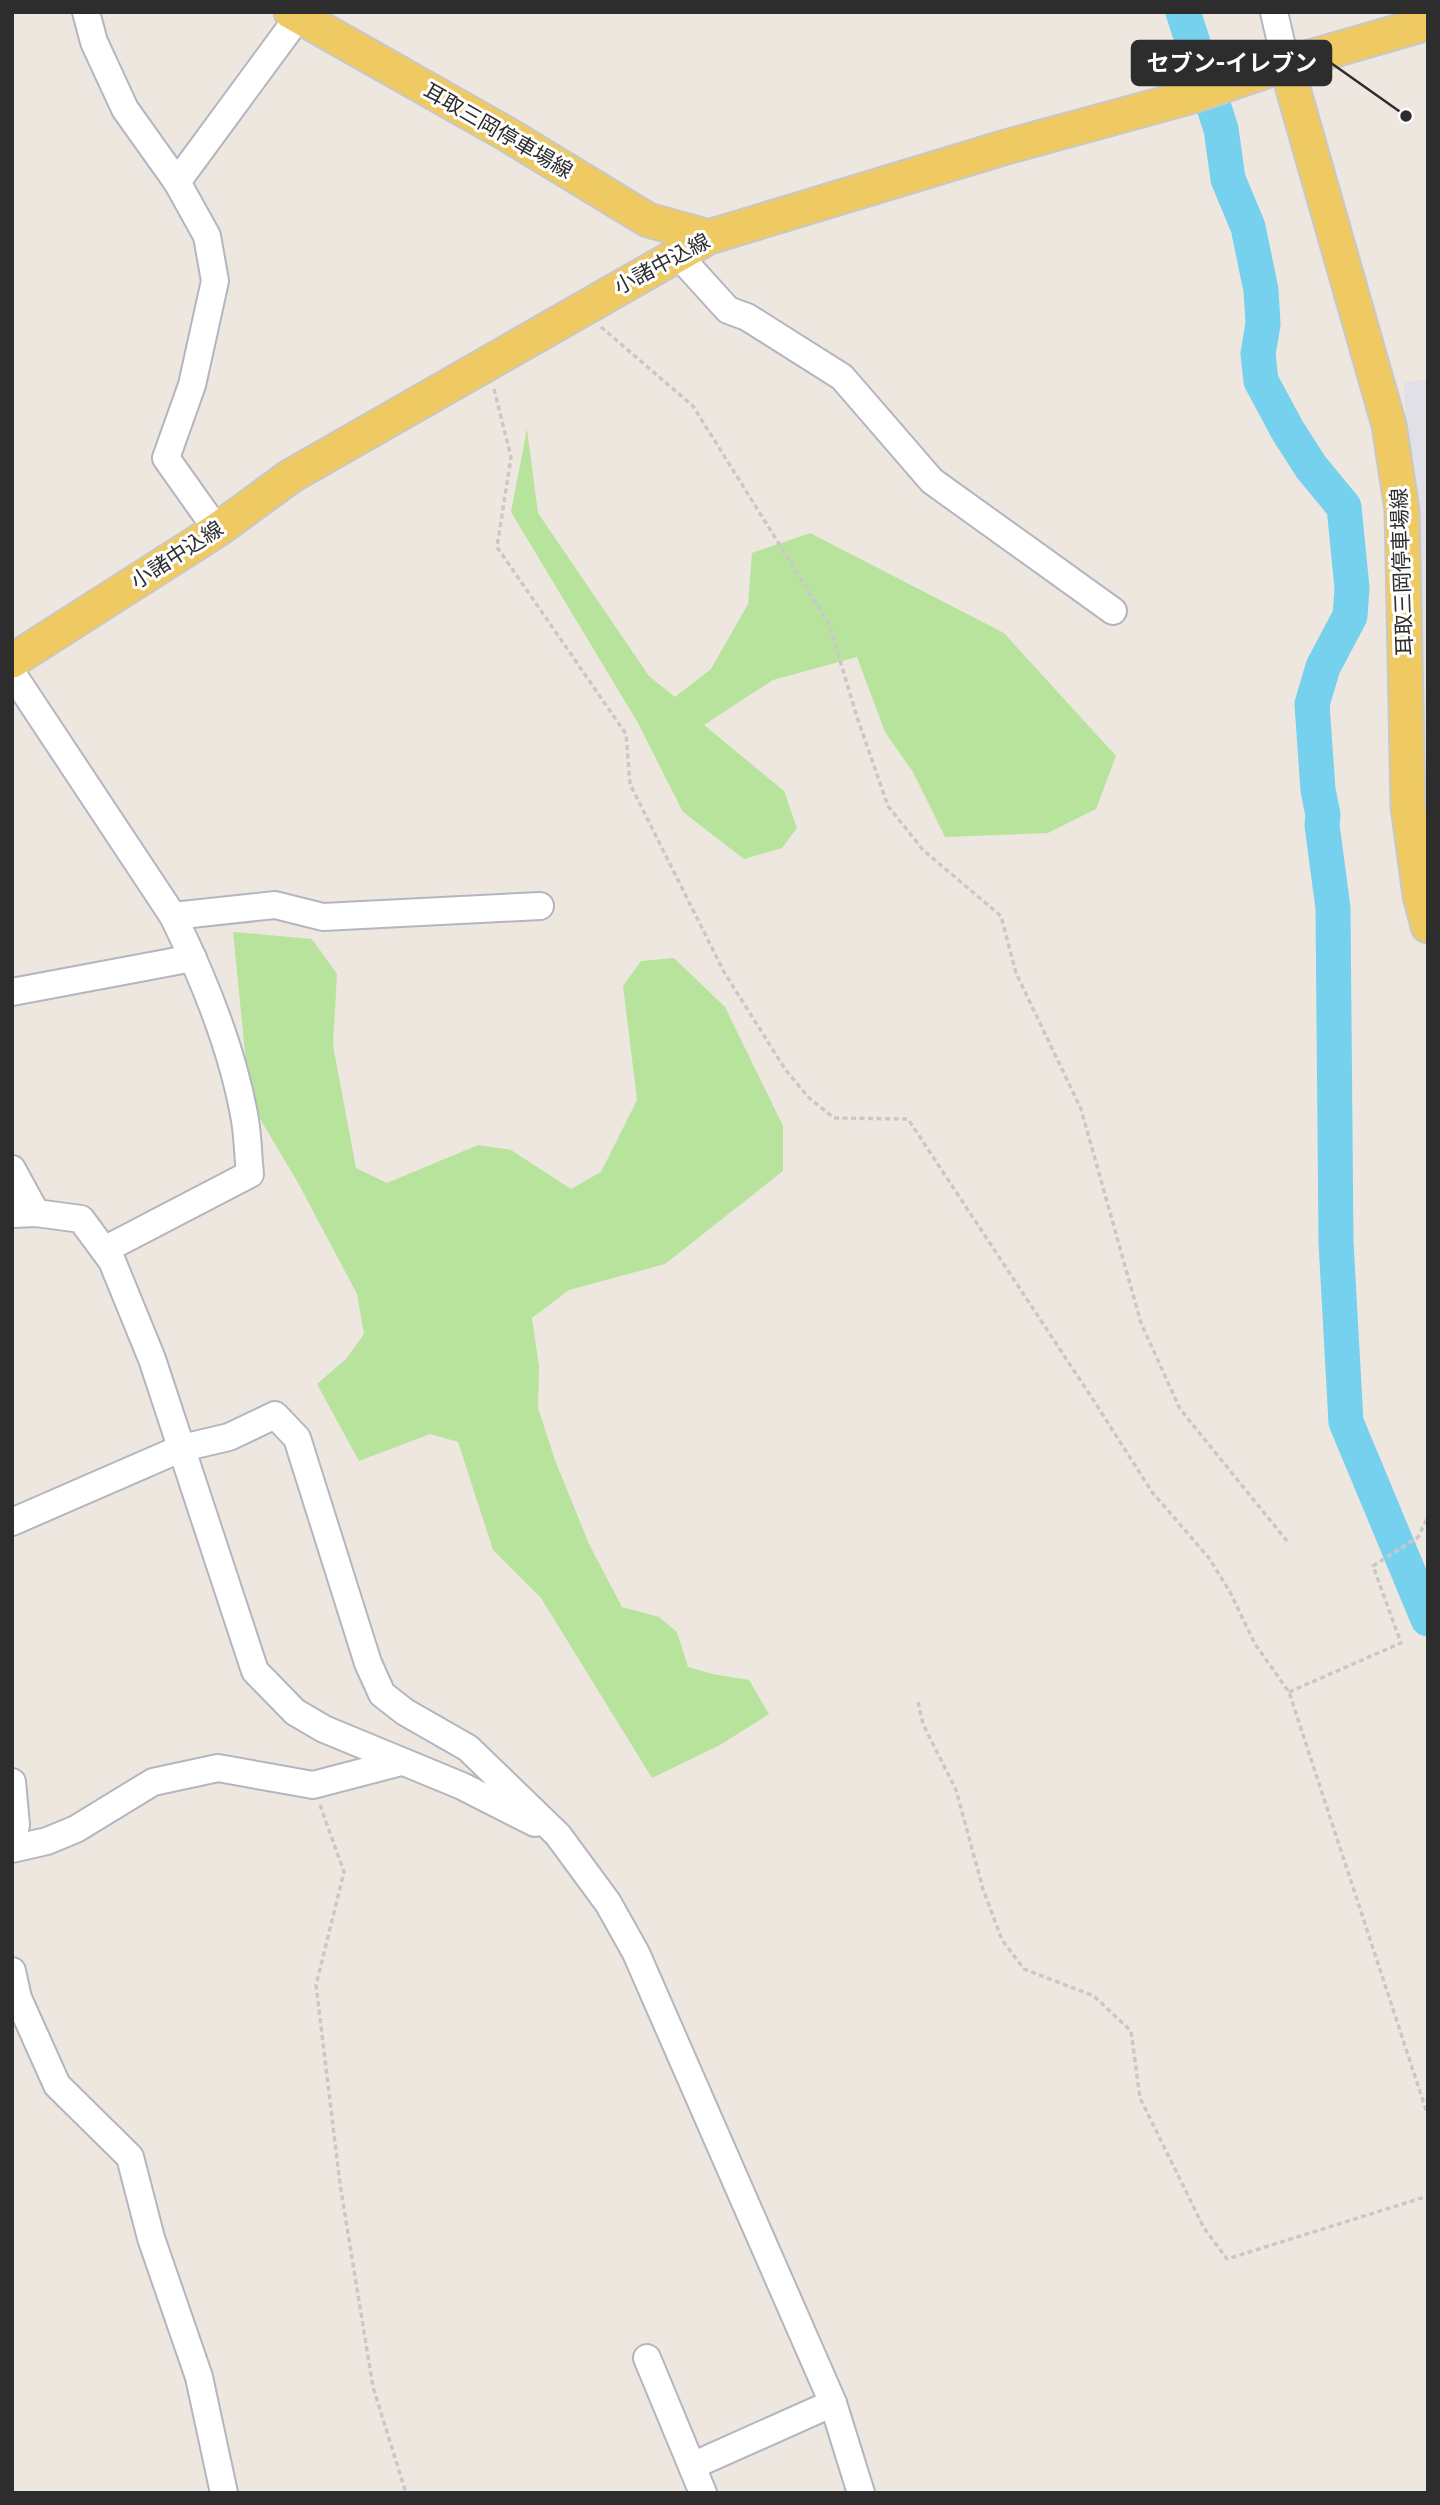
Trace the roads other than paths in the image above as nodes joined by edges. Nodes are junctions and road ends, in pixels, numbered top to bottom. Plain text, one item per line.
1 (86, 12) edge
2 (1274, 12) edge
3 (298, 14) edge
4 (1428, 23) edge
5 (1286, 64) junction
6 (177, 182) junction
7 (709, 237) junction
8 (678, 255) junction
9 (218, 530) junction
10 (1113, 611) dead end
11 (12, 661) edge
12 (12, 673) edge
13 (540, 906) dead end
14 (173, 916) junction
15 (1428, 926) edge
16 (193, 958) junction
17 (12, 992) edge
18 (12, 1169) edge
19 (24, 1213) edge
20 (104, 1250) junction
21 (182, 1448) junction
22 (12, 1522) edge
23 (401, 1762) junction
24 (12, 1782) edge
25 (558, 1835) junction
26 (12, 1843) edge
27 (12, 1849) edge
28 (12, 1970) edge
29 (647, 2358) dead end
30 (833, 2403) junction
31 (692, 2466) junction
32 (224, 2493) edge
33 (703, 2493) edge
34 (861, 2493) edge

1 - 6 street
2 - 5 street
3 - 6 street
3 - 7 main road, 耳取三岡停車場線
4 - 5 main road, 小諸中込線
5 - 7 main road, 小諸中込線
5 - 15 main road, 耳取三岡停車場線
6 - 9 street
7 - 8 main road, 小諸中込線
8 - 9 main road, 小諸中込線
8 - 10 street
9 - 11 main road, 小諸中込線
12 - 14 street
13 - 14 street
14 - 16 street
16 - 17 street
16 - 20 street
18 - 19 street
19 - 20 street
20 - 21 street
21 - 22 street
21 - 23 street
21 - 25 street
23 - 25 street
23 - 27 street
24 - 26 street
25 - 30 street
28 - 32 street
29 - 31 street
30 - 31 street
30 - 34 street
31 - 33 street

